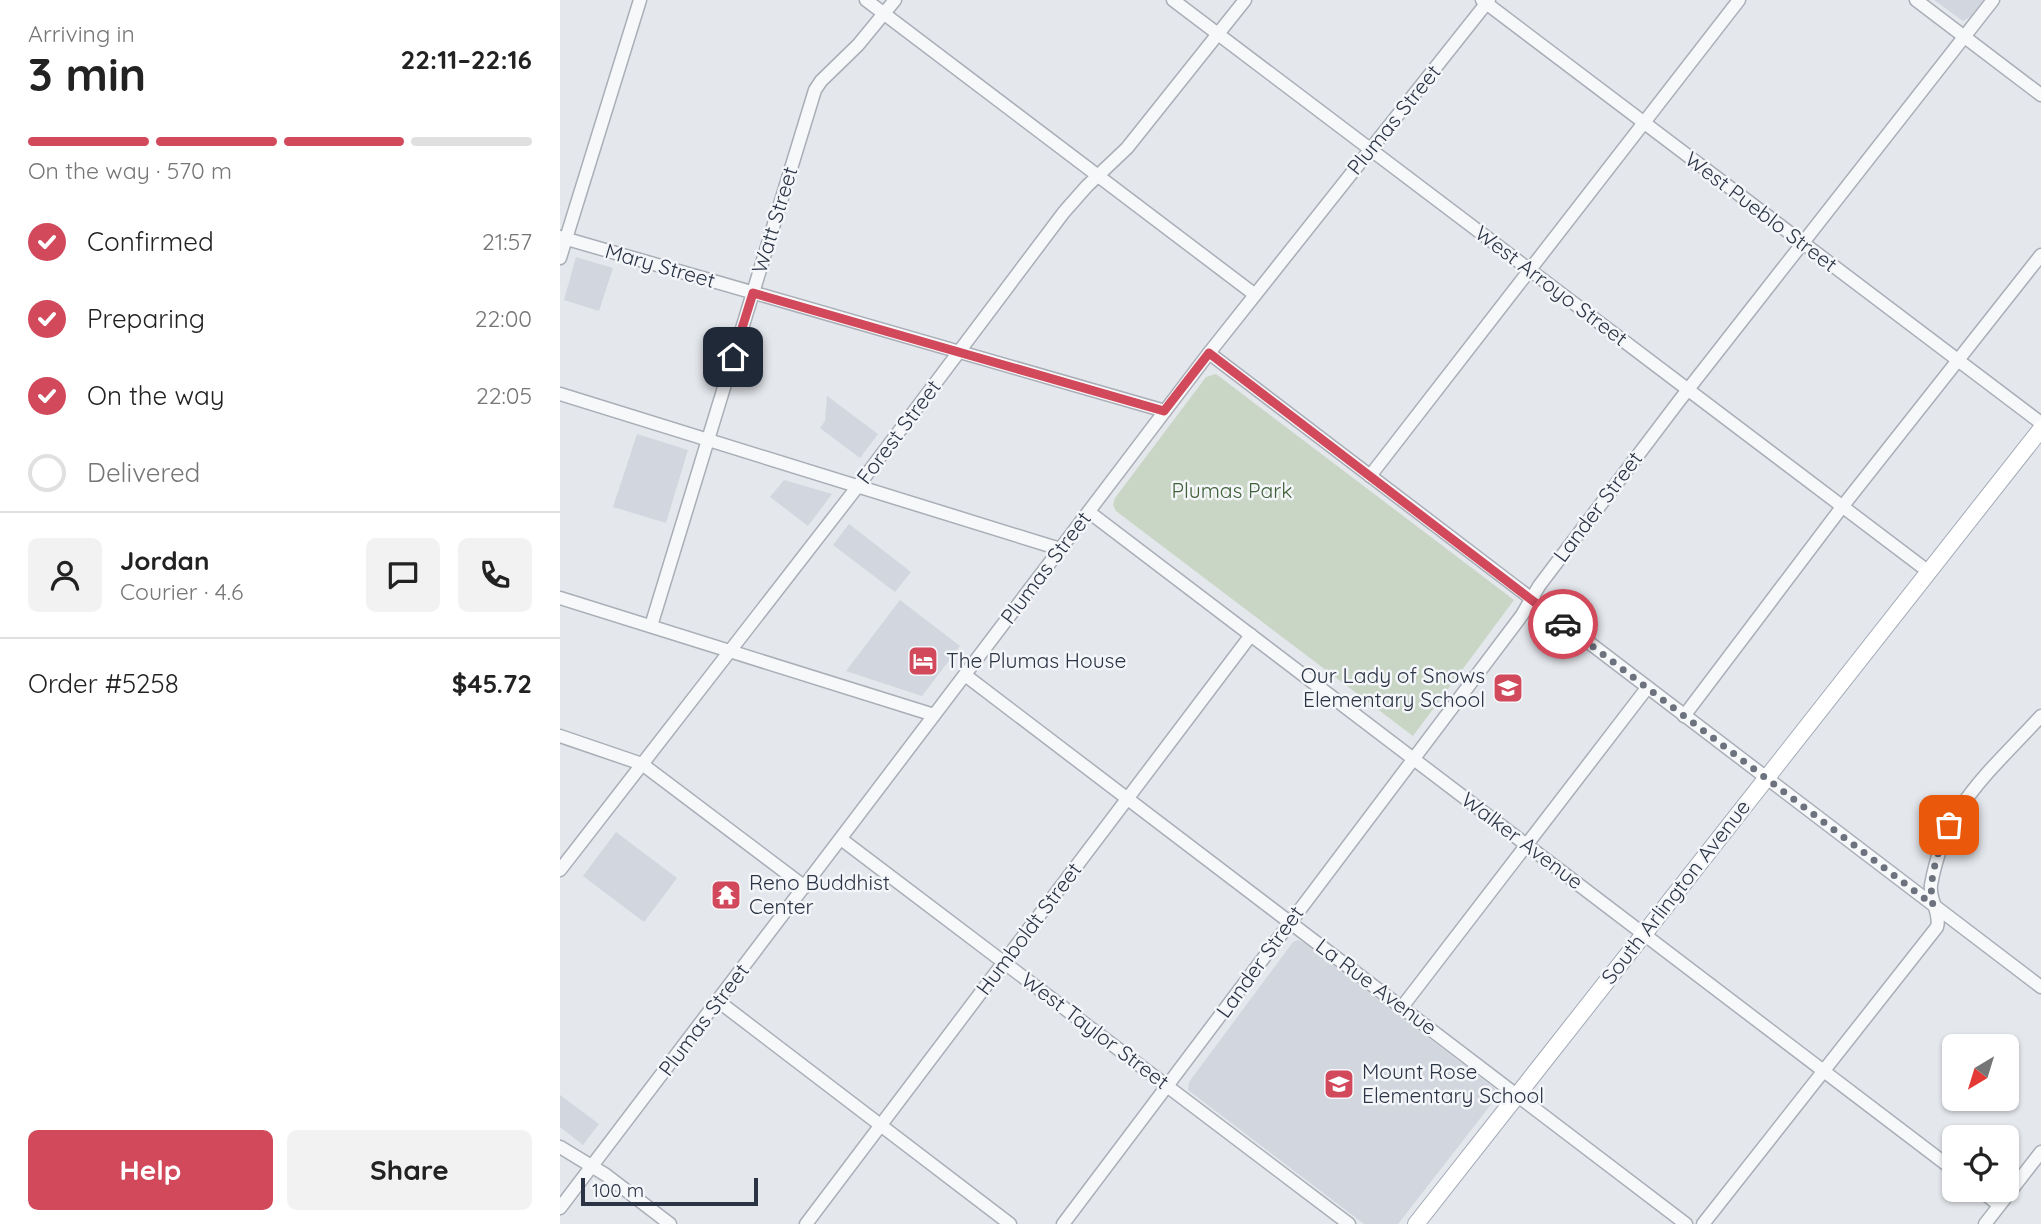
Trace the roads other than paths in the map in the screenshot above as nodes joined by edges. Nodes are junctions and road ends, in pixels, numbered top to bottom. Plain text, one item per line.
1 (640, 0) edge
2 (866, 0) edge
3 (895, 0) edge
4 (1173, 0) edge
5 (1245, 0) edge
6 (1739, 0) edge
7 (1916, 0) edge
8 (1993, 0) edge
9 (1486, 1) edge
10 (884, 14) junction
11 (1218, 34) junction
12 (1964, 37) junction
13 (2041, 95) edge
14 (1643, 122) junction
15 (1370, 149) junction
16 (1098, 176) junction
17 (563, 238) edge
18 (1803, 243) junction
19 (2041, 255) edge
20 (560, 258) edge
21 (1529, 269) junction
22 (753, 293) junction
23 (1254, 294) junction
24 (959, 352) junction
25 (1209, 353) junction
26 (1958, 360) junction
27 (1688, 390) junction
28 (560, 394) edge
29 (1164, 411) junction
30 (2041, 423) edge
31 (2041, 429) edge
32 (707, 439) junction
33 (1370, 476) junction
34 (858, 486) junction
35 (1842, 507) junction
36 (1089, 512) junction
37 (1060, 549) junction
38 (1928, 572) junction
39 (560, 598) edge
40 (1531, 599) junction
41 (650, 626) junction
42 (1251, 635) junction
43 (731, 651) junction
44 (965, 675) junction
45 (1647, 688) junction
46 (934, 715) junction
47 (1684, 716) junction
48 (2041, 716) edge
49 (560, 736) edge
50 (1414, 758) junction
51 (642, 764) junction
52 (1766, 778) junction
53 (1128, 799) junction
54 (841, 839) junction
55 (1527, 844) junction
56 (560, 870) edge
57 (805, 887) junction
58 (1933, 905) junction
59 (1291, 922) junction
60 (1644, 934) junction
61 (1004, 962) junction
62 (2041, 987) edge
63 (718, 1001) junction
64 (1402, 1007) junction
65 (1825, 1070) junction
66 (1167, 1086) junction
67 (1517, 1095) junction
68 (880, 1126) junction
69 (560, 1147) edge
70 (2041, 1152) edge
71 (1942, 1161) edge
72 (592, 1167) junction
73 (1995, 1202) edge
74 (1999, 1205) junction
75 (560, 1208) edge
76 (670, 1224) edge
77 (806, 1224) edge
78 (1010, 1224) edge
79 (1063, 1224) edge
80 (1349, 1224) edge
81 (1416, 1224) edge
82 (1686, 1224) edge
83 (1703, 1224) edge
84 (1985, 1224) edge

1 - 17 street
2 - 10 street
3 - 10 street, Watt Street
4 - 11 street, West Arroyo Street
5 - 11 street, Forest Street
6 - 14 street
7 - 12 street
8 - 12 street, Lander Street
9 - 14 street, West Pueblo Street
9 - 15 street, Plumas Street
10 - 16 street
10 - 22 street, Watt Street
11 - 15 street, West Arroyo Street
11 - 16 street, Forest Street
12 - 13 street
12 - 18 street, Lander Street
14 - 18 street, West Pueblo Street
14 - 21 street
15 - 21 street, West Arroyo Street
15 - 23 street, Plumas Street
16 - 23 street
16 - 24 street, Forest Street
17 - 20 street
17 - 22 street, Mary Street
18 - 26 street, West Pueblo Street
18 - 27 street, Lander Street
19 - 26 street
21 - 27 street, West Arroyo Street
21 - 33 street
22 - 24 street, Mary Street
22 - 32 street, Watt Street
23 - 25 street, Plumas Street
24 - 29 street, Mary Street
24 - 34 street, Forest Street
25 - 29 street, Plumas Street
25 - 33 street
26 - 30 street, West Pueblo Street
26 - 35 street
27 - 35 street, West Arroyo Street
27 - 40 street, Lander Street
28 - 32 street
29 - 36 street, Plumas Street
31 - 38 main road, South Arlington Avenue
32 - 34 street
32 - 41 street, Watt Street
33 - 40 street
34 - 37 street
34 - 43 street, Forest Street
35 - 38 street, West Arroyo Street
35 - 47 street
36 - 37 street, Plumas Street
36 - 42 street, Walker Avenue
37 - 44 street, Plumas Street
38 - 52 main road, South Arlington Avenue
39 - 41 street
40 - 45 street
40 - 50 street, Lander Street
41 - 43 street
42 - 50 street, Walker Avenue
42 - 53 street, Humboldt Street
43 - 46 street
43 - 51 street, Forest Street
44 - 46 street, Plumas Street
44 - 53 street, La Rue Avenue
45 - 47 street
45 - 55 street
46 - 54 street, Plumas Street
47 - 52 street
48 - 58 street
49 - 51 street
50 - 55 street, Walker Avenue
50 - 59 street, Lander Street
51 - 56 street, Forest Street
51 - 57 street
52 - 58 street
52 - 60 main road, South Arlington Avenue
53 - 59 street, La Rue Avenue
53 - 61 street, Humboldt Street
54 - 57 street, Plumas Street
54 - 61 street, West Taylor Street
55 - 60 street, Walker Avenue
55 - 64 street
57 - 63 street, Plumas Street
58 - 62 street
58 - 65 street
59 - 64 street, La Rue Avenue
59 - 66 street, Lander Street
60 - 65 street, Walker Avenue
60 - 67 main road, South Arlington Avenue
61 - 66 street, West Taylor Street
61 - 68 street, Humboldt Street
63 - 68 street
63 - 72 street, Plumas Street
64 - 67 street, La Rue Avenue
65 - 71 street, Walker Avenue
65 - 83 street
66 - 79 street, Lander Street
66 - 80 street, West Taylor Street
67 - 81 main road, South Arlington Avenue
67 - 82 street, La Rue Avenue
68 - 77 street, Humboldt Street
68 - 78 street
69 - 72 street
70 - 74 street
72 - 75 street, Plumas Street
72 - 76 street
73 - 74 street
74 - 84 street

